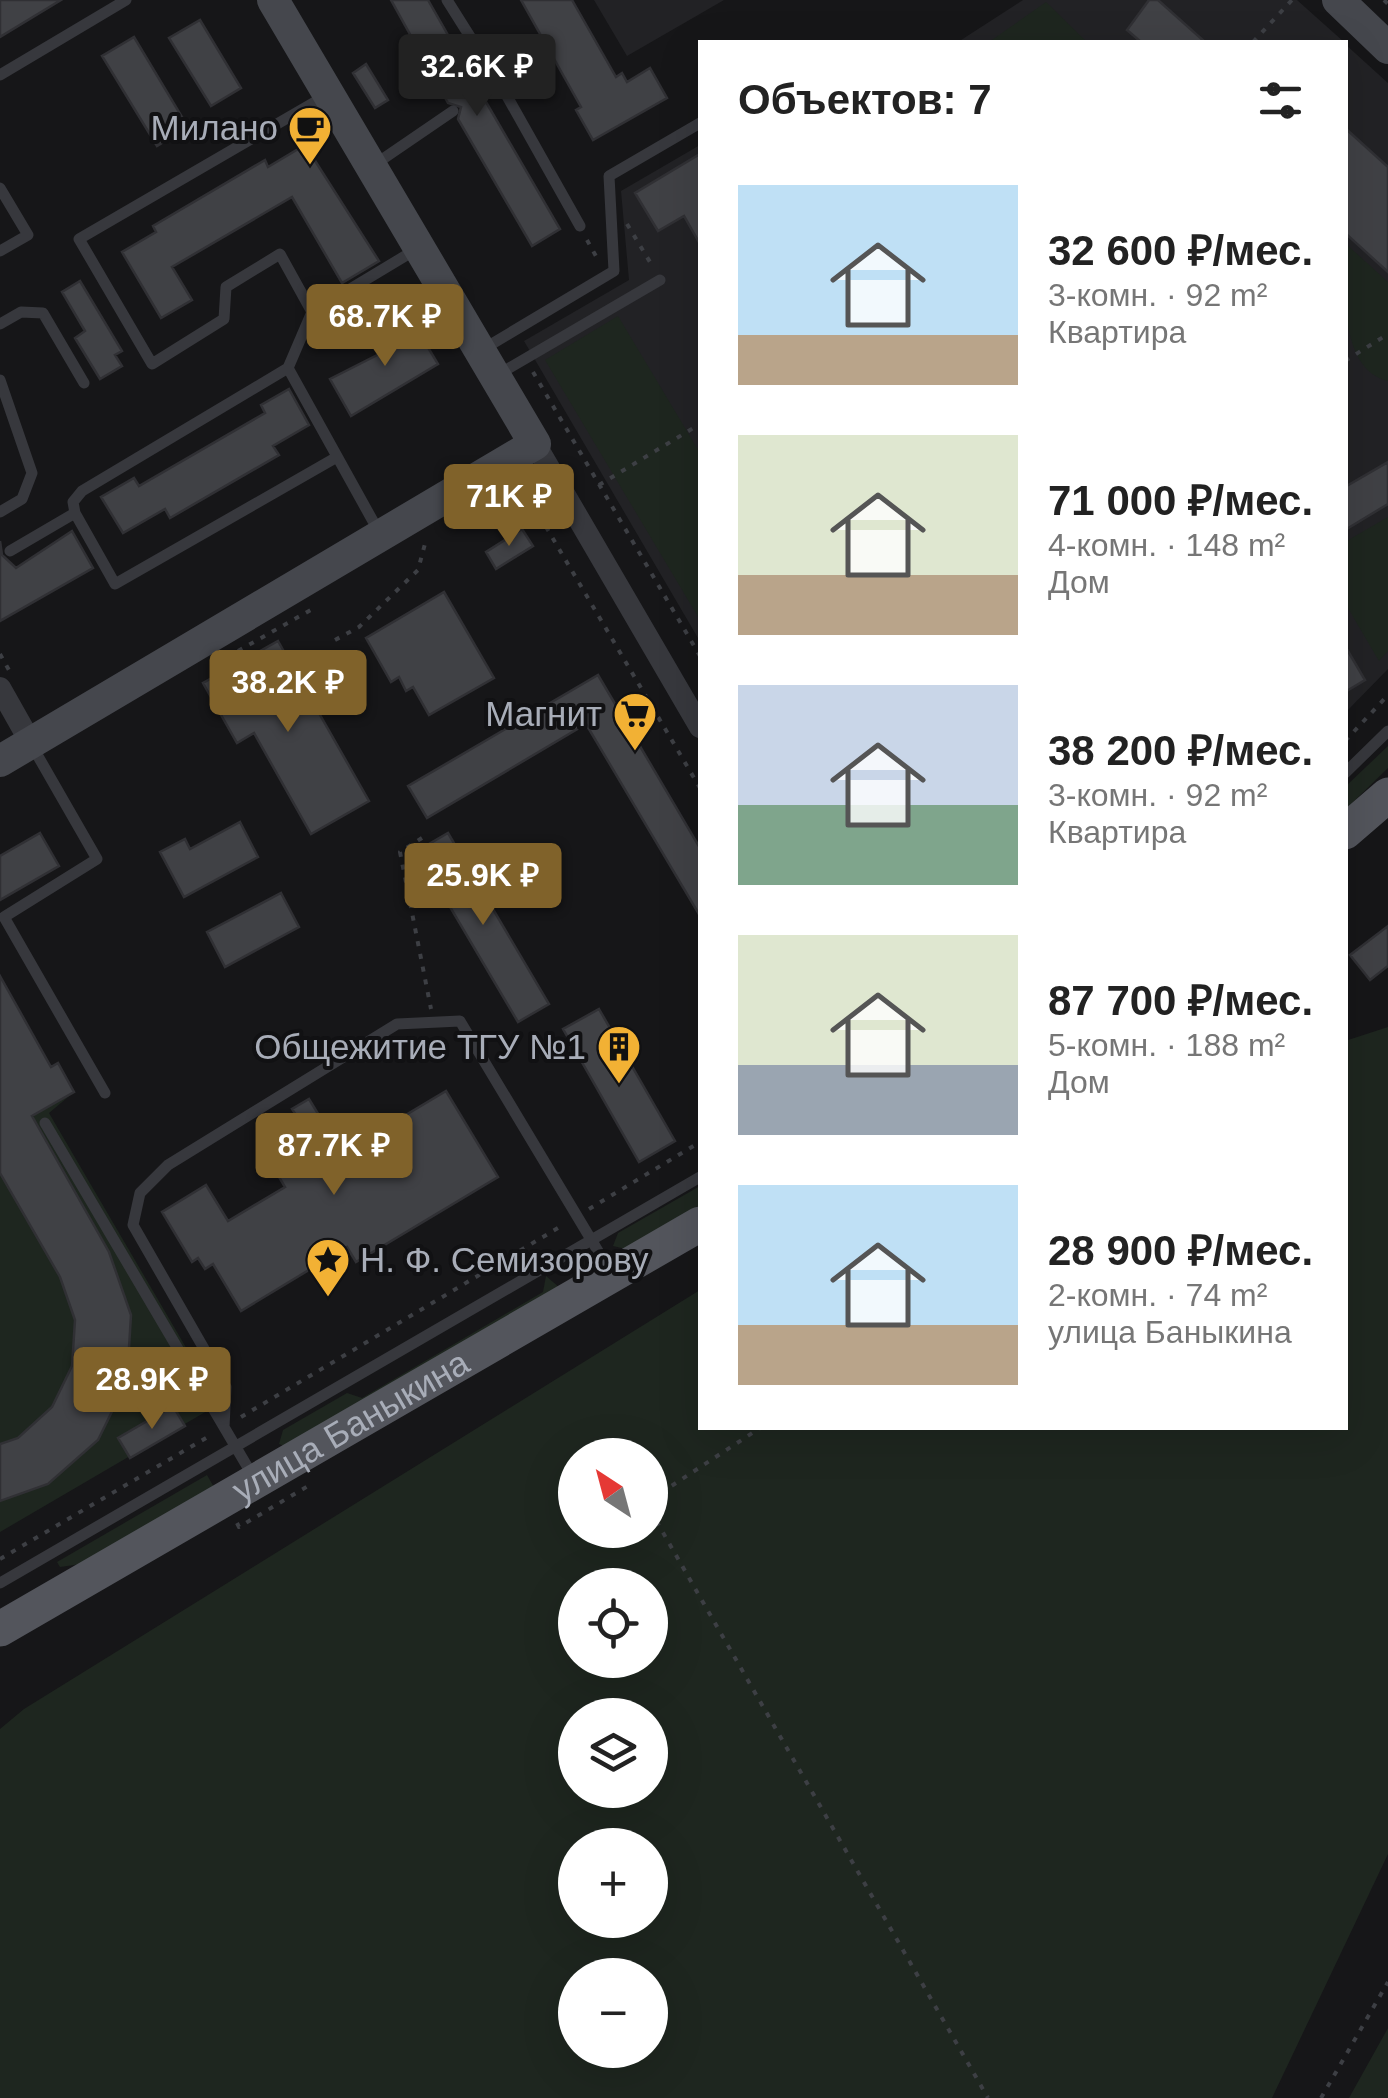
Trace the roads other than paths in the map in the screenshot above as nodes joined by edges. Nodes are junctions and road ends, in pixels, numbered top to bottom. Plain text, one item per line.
1 (126, 0) edge
2 (447, 0) edge
3 (1338, 0) edge
4 (278, 2) edge
5 (1388, 48) edge
6 (0, 75) edge
7 (503, 89) junction
8 (328, 94) junction
9 (481, 94) dead end
10 (453, 110) dead end
11 (698, 124) edge
12 (371, 166) junction
13 (0, 188) edge
14 (580, 226) road end
15 (419, 248) junction
16 (0, 250) edge
17 (660, 280) dead end
18 (312, 312) junction
19 (0, 324) edge
20 (488, 363) junction
21 (288, 368) junction
22 (0, 380) edge
23 (84, 383) dead end
24 (535, 444) junction
25 (336, 456) junction
26 (0, 512) edge
27 (75, 513) junction
28 (382, 535) junction
29 (10, 551) dead end
30 (0, 688) edge
31 (698, 724) edge
32 (1388, 731) edge
33 (31, 743) junction
34 (0, 761) edge
35 (1348, 769) edge
36 (1388, 794) edge
37 (1348, 829) edge
38 (105, 1094) dead end
39 (45, 1123) dead end
40 (698, 1178) edge
41 (698, 1225) edge
42 (592, 1241) junction
43 (612, 1275) junction
44 (224, 1427) junction
45 (235, 1447) junction
46 (256, 1482) junction
47 (0, 1583) edge
48 (0, 1630) edge

1 - 6 lane
2 - 7 lane
3 - 5 street
4 - 8 street
7 - 9 lane
7 - 14 lane
8 - 12 street
8 - 18 lane
10 - 12 lane
11 - 20 lane
12 - 15 street
13 - 16 lane
15 - 18 lane
15 - 20 street
17 - 20 lane
18 - 21 lane
19 - 23 lane
20 - 24 street
21 - 25 lane
21 - 27 lane
22 - 26 lane
24 - 28 street
24 - 31 street
25 - 27 lane
25 - 28 lane
27 - 29 lane
28 - 33 street
30 - 33 street
32 - 35 lane
33 - 34 street
33 - 38 lane
36 - 37 main road
39 - 44 lane
40 - 42 lane
41 - 43 main road, улица Баныкина
42 - 43 lane
42 - 44 lane
42 - 45 lane
43 - 46 main road, улица Баныкина
44 - 45 lane
45 - 46 lane
45 - 47 lane
46 - 48 main road, улица Баныкина

